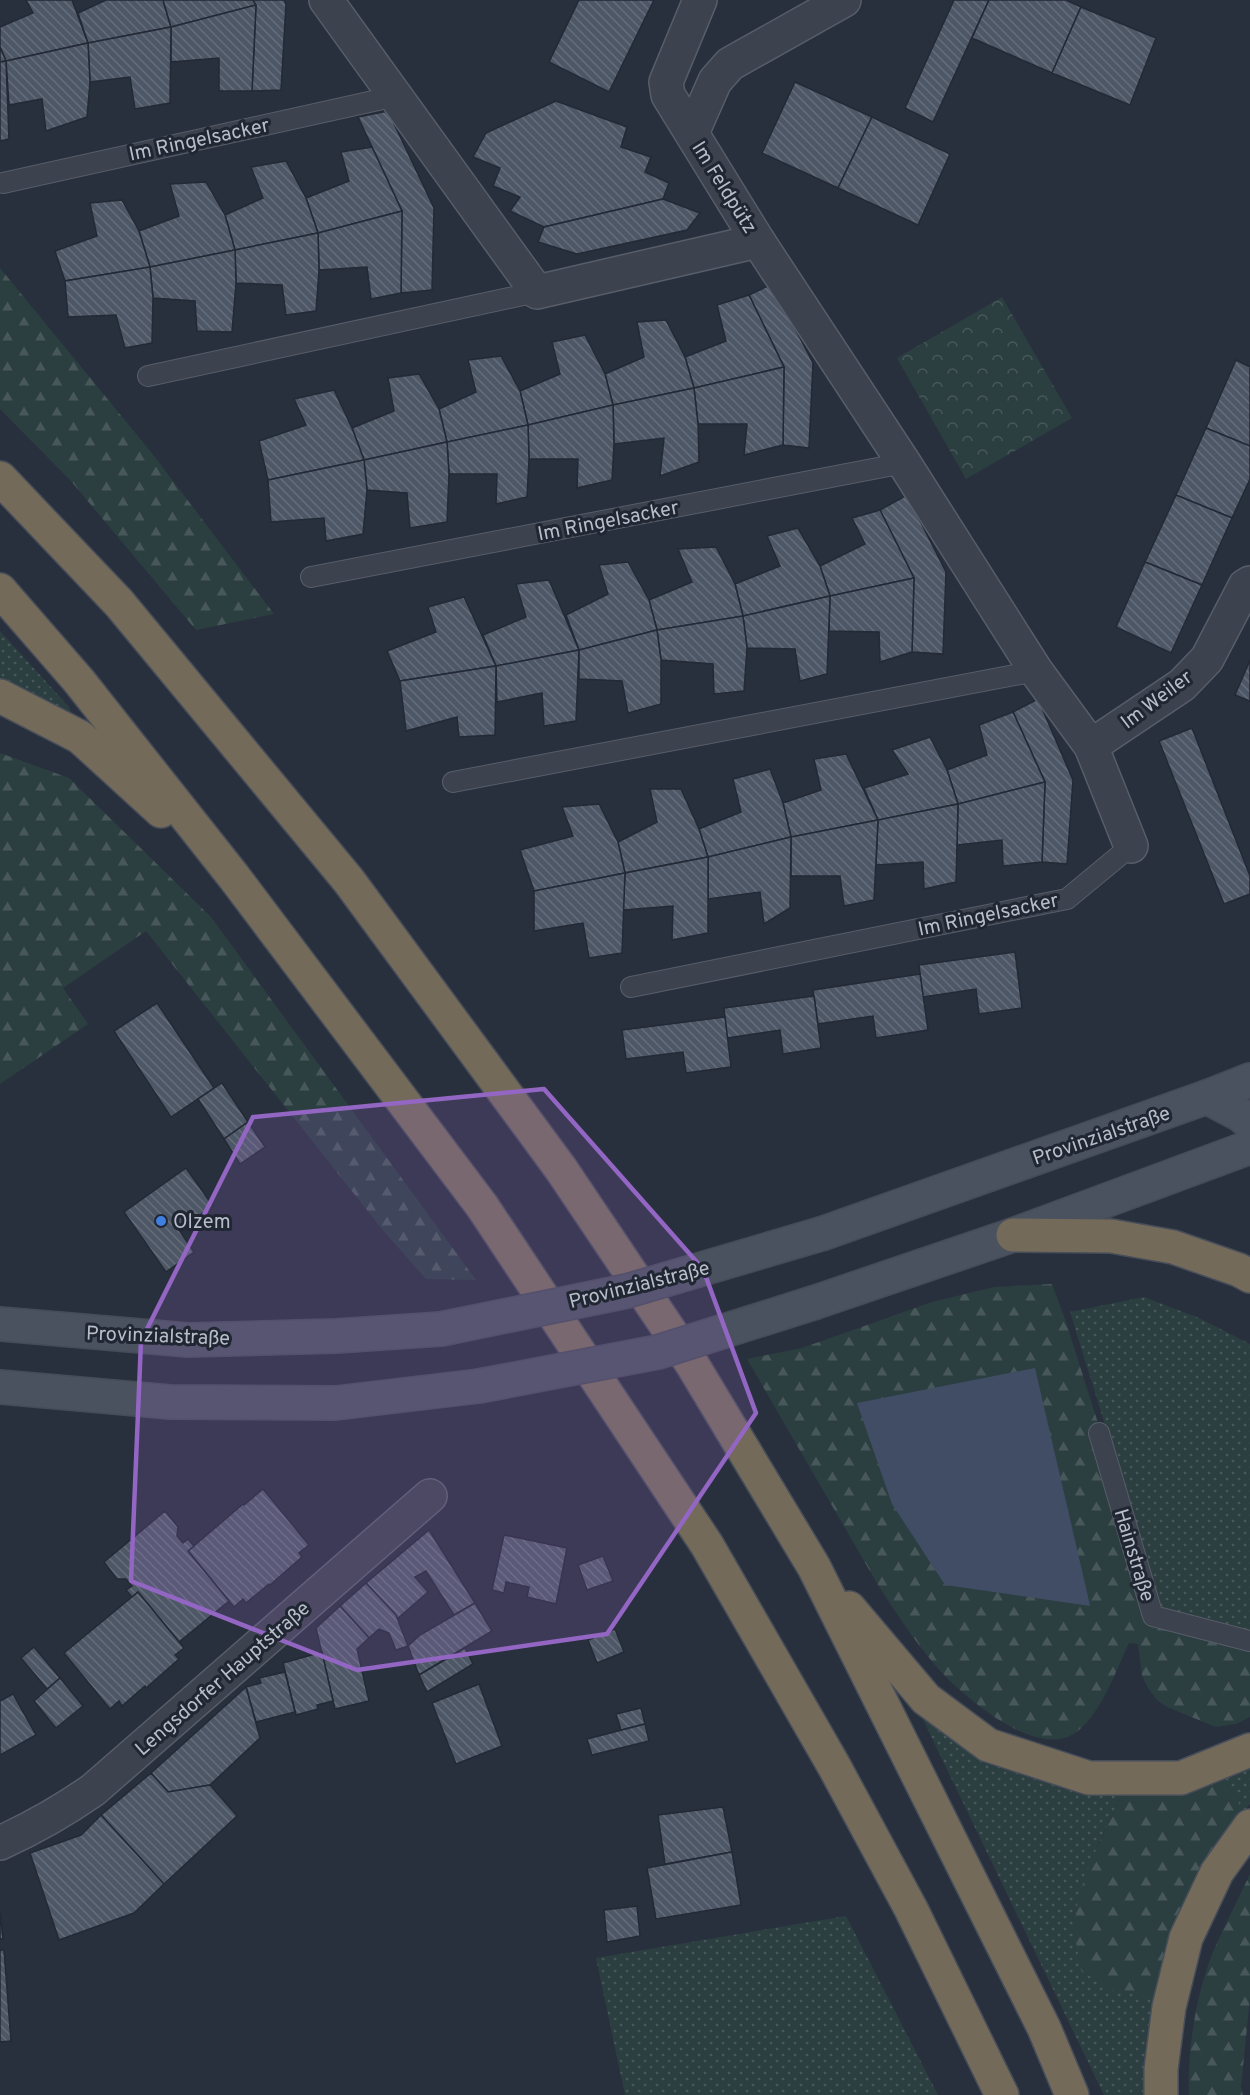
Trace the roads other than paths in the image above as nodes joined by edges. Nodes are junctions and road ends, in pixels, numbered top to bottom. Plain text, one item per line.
1 (326, 0) edge
2 (700, 0) edge
3 (838, 1) edge
4 (396, 96) junction
5 (692, 133) junction
6 (3, 183) dead end
7 (758, 241) junction
8 (537, 292) junction
9 (148, 376) dead end
10 (904, 463) junction
11 (0, 478) edge
12 (311, 577) dead end
13 (1250, 583) edge
14 (0, 590) edge
15 (1036, 671) junction
16 (0, 696) edge
17 (1091, 746) junction
18 (453, 782) dead end
19 (1131, 846) joint
20 (234, 877) junction
21 (631, 987) dead end
22 (1250, 1080) edge
23 (1207, 1097) junction
24 (1250, 1123) edge
25 (1250, 1147) edge
26 (1013, 1235) junction
27 (1250, 1276) edge
28 (0, 1324) edge
29 (0, 1387) edge
30 (1099, 1433) dead end
31 (430, 1496) dead end
32 (814, 1567) junction
33 (1250, 1641) edge
34 (1250, 1750) edge
35 (1250, 1826) edge
36 (0, 1843) edge
37 (1002, 2095) edge
38 (1072, 2095) edge
39 (1161, 2095) edge

1 - 4 street
2 - 5 street, Im Feldpütz
3 - 5 street, Im Feldpütz
4 - 6 lane, Im Ringelsacker
4 - 8 street
5 - 7 street, Im Feldpütz
7 - 8 street
7 - 10 street, Im Ringelsacker
8 - 9 lane
10 - 12 lane, Im Ringelsacker
10 - 15 street, Im Ringelsacker
11 - 32 highway
13 - 17 street, Im Weiler
14 - 20 highway
15 - 17 street, Im Ringelsacker
15 - 18 lane
16 - 20 highway
17 - 19 street, Im Ringelsacker
19 - 21 lane, Im Ringelsacker
20 - 37 highway
22 - 23 main road, Provinzialstraße
23 - 24 main road
23 - 28 main road, Provinzialstraße, bridge
25 - 26 main road
26 - 27 highway
26 - 29 main road, bridge
30 - 33 lane, Hainstraße
31 - 36 street, Lengsdorfer Hauptstraße
32 - 34 highway
32 - 38 highway
35 - 39 highway

